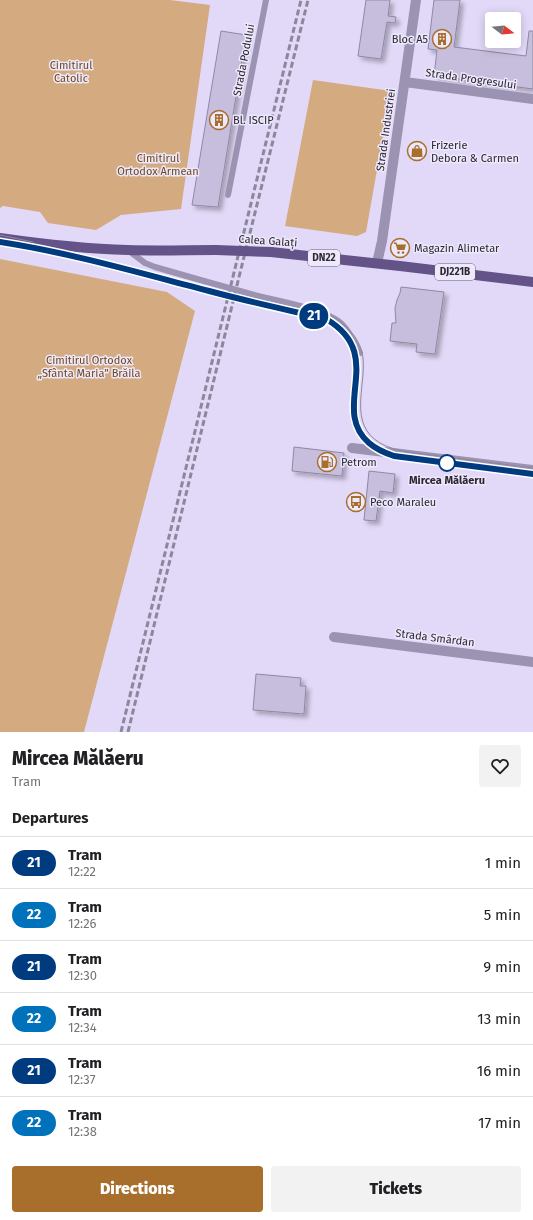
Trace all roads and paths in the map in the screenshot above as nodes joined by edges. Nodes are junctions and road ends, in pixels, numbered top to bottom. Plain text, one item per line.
1 (266, 0) edge
2 (416, 0) edge
3 (405, 82) junction
4 (533, 99) edge
5 (228, 195) dead end
6 (0, 238) edge
7 (128, 250) junction
8 (377, 263) junction
9 (533, 282) edge
10 (360, 353) dead end
11 (352, 448) dead end
12 (533, 470) edge
13 (334, 637) dead end
14 (533, 662) edge

1 - 5 lane, Strada Podului
2 - 3 street, Strada Industriei
3 - 4 street, Strada Progresului
3 - 8 street, Strada Industriei
6 - 7 main road, Calea Galați / DN22
7 - 8 main road, Calea Galați / DN22, bridge
7 - 10 lane, bridge
8 - 9 main road, Calea Galați / DJ221B
11 - 12 street
13 - 14 street, Strada Smârdan

